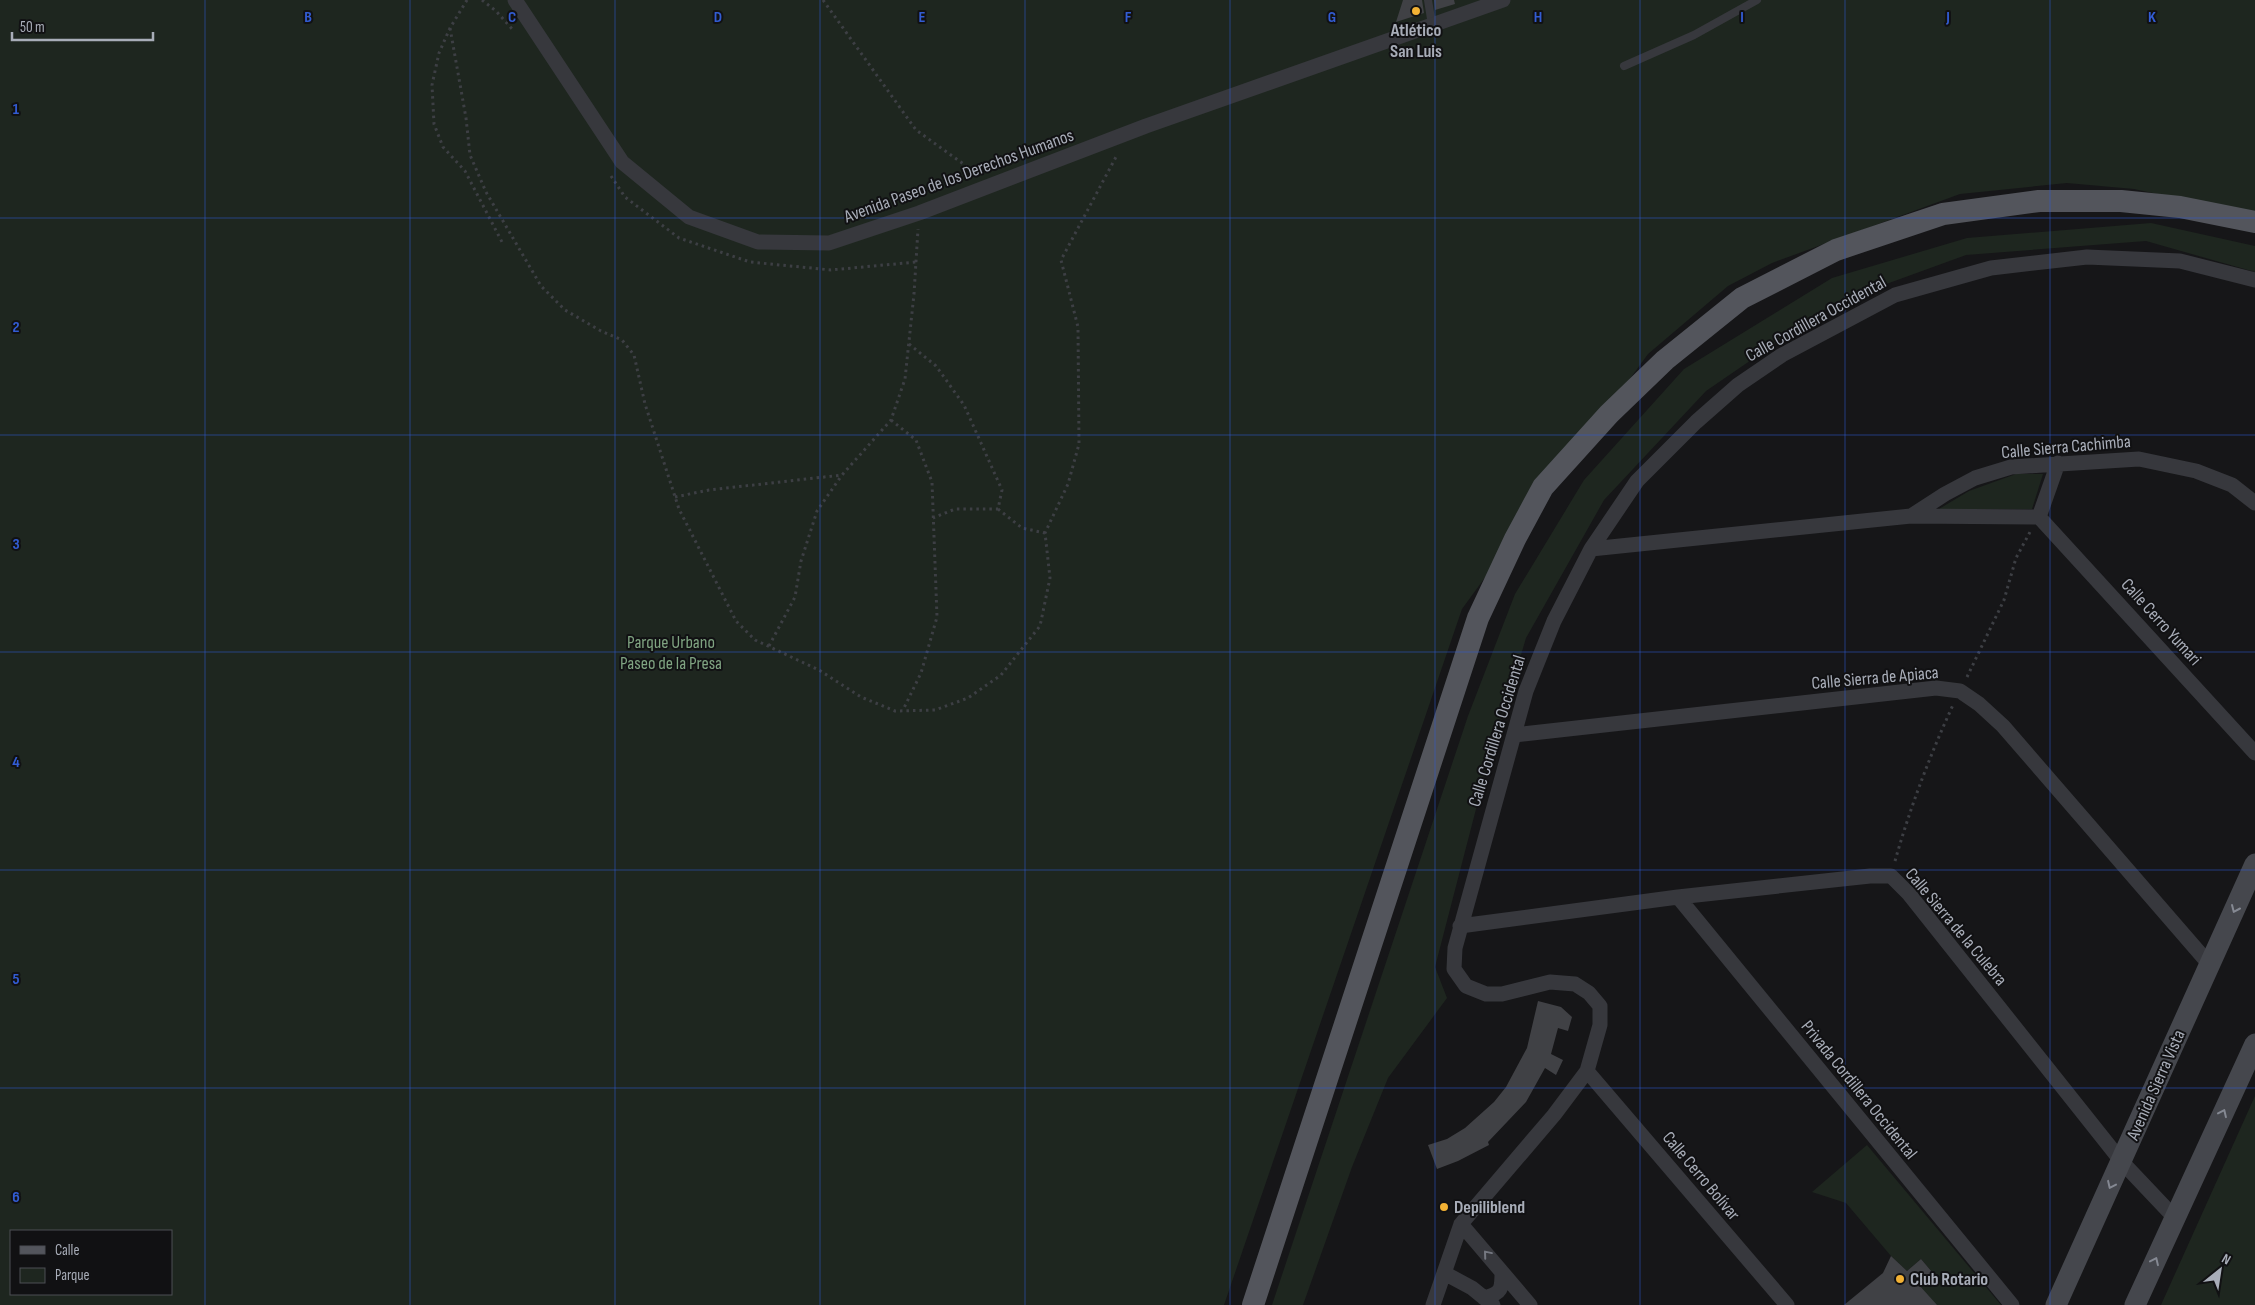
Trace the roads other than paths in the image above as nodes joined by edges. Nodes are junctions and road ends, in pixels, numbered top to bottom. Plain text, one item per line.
1 (515, 0) edge
2 (1428, 0) edge
3 (1503, 0) edge
4 (1757, 0) edge
5 (1432, 25) junction
6 (1624, 66) dead end
7 (2255, 222) edge
8 (2255, 280) edge
9 (2058, 463) junction
10 (2255, 503) edge
11 (1911, 516) junction
12 (2039, 517) junction
13 (1591, 549) junction
14 (1514, 734) junction
15 (2255, 753) edge
16 (2255, 864) edge
17 (1678, 897) junction
18 (1460, 926) junction
19 (2210, 965) junction
20 (2255, 1044) edge
21 (1587, 1072) junction
22 (2122, 1162) junction
23 (2175, 1218) junction
24 (1461, 1224) junction
25 (1502, 1272) junction
26 (1444, 1273) junction
27 (1489, 1302) edge
28 (1253, 1305) edge
29 (1433, 1305) edge
30 (1530, 1305) edge
31 (1787, 1305) edge
32 (2012, 1305) edge
33 (2056, 1305) edge
34 (2135, 1305) edge

1 - 5 street, Avenida Paseo de los Derechos Humanos
2 - 5 lane
3 - 5 street, Avenida Paseo de los Derechos Humanos
4 - 6 lane
7 - 28 main road
8 - 13 street, Calle Cordillera Occidental
9 - 10 street, Calle Sierra Cachimba
9 - 11 street, Calle Sierra Cachimba
9 - 12 street
11 - 12 street, Calle Sierra Cachimba
11 - 13 street, Calle Sierra Cachimba
12 - 15 street, Calle Cerro Yumari
13 - 14 street, Calle Cordillera Occidental
14 - 18 street, Calle Cordillera Occidental
14 - 19 street, Calle Sierra de Apiaca
16 -> 19 main road, Avenida Sierra Vista
17 - 18 street, Calle Sierra de la Culebra
17 - 22 street, Calle Sierra de la Culebra
17 - 32 street, Privada Cordillera Occidental
18 - 21 street, Calle Cordillera Occidental
19 - 22 main road, Avenida Sierra Vista
23 -> 20 main road
21 - 24 street, Calle Cordillera Occidental
21 - 31 street, Calle Cerro Bolívar
22 - 23 street, Calle Sierra de la Culebra
22 -> 33 main road, Avenida Sierra Vista
34 -> 23 main road
25 -> 24 street
24 - 26 street
25 - 27 street
25 - 30 street
26 - 27 street
26 - 29 street

